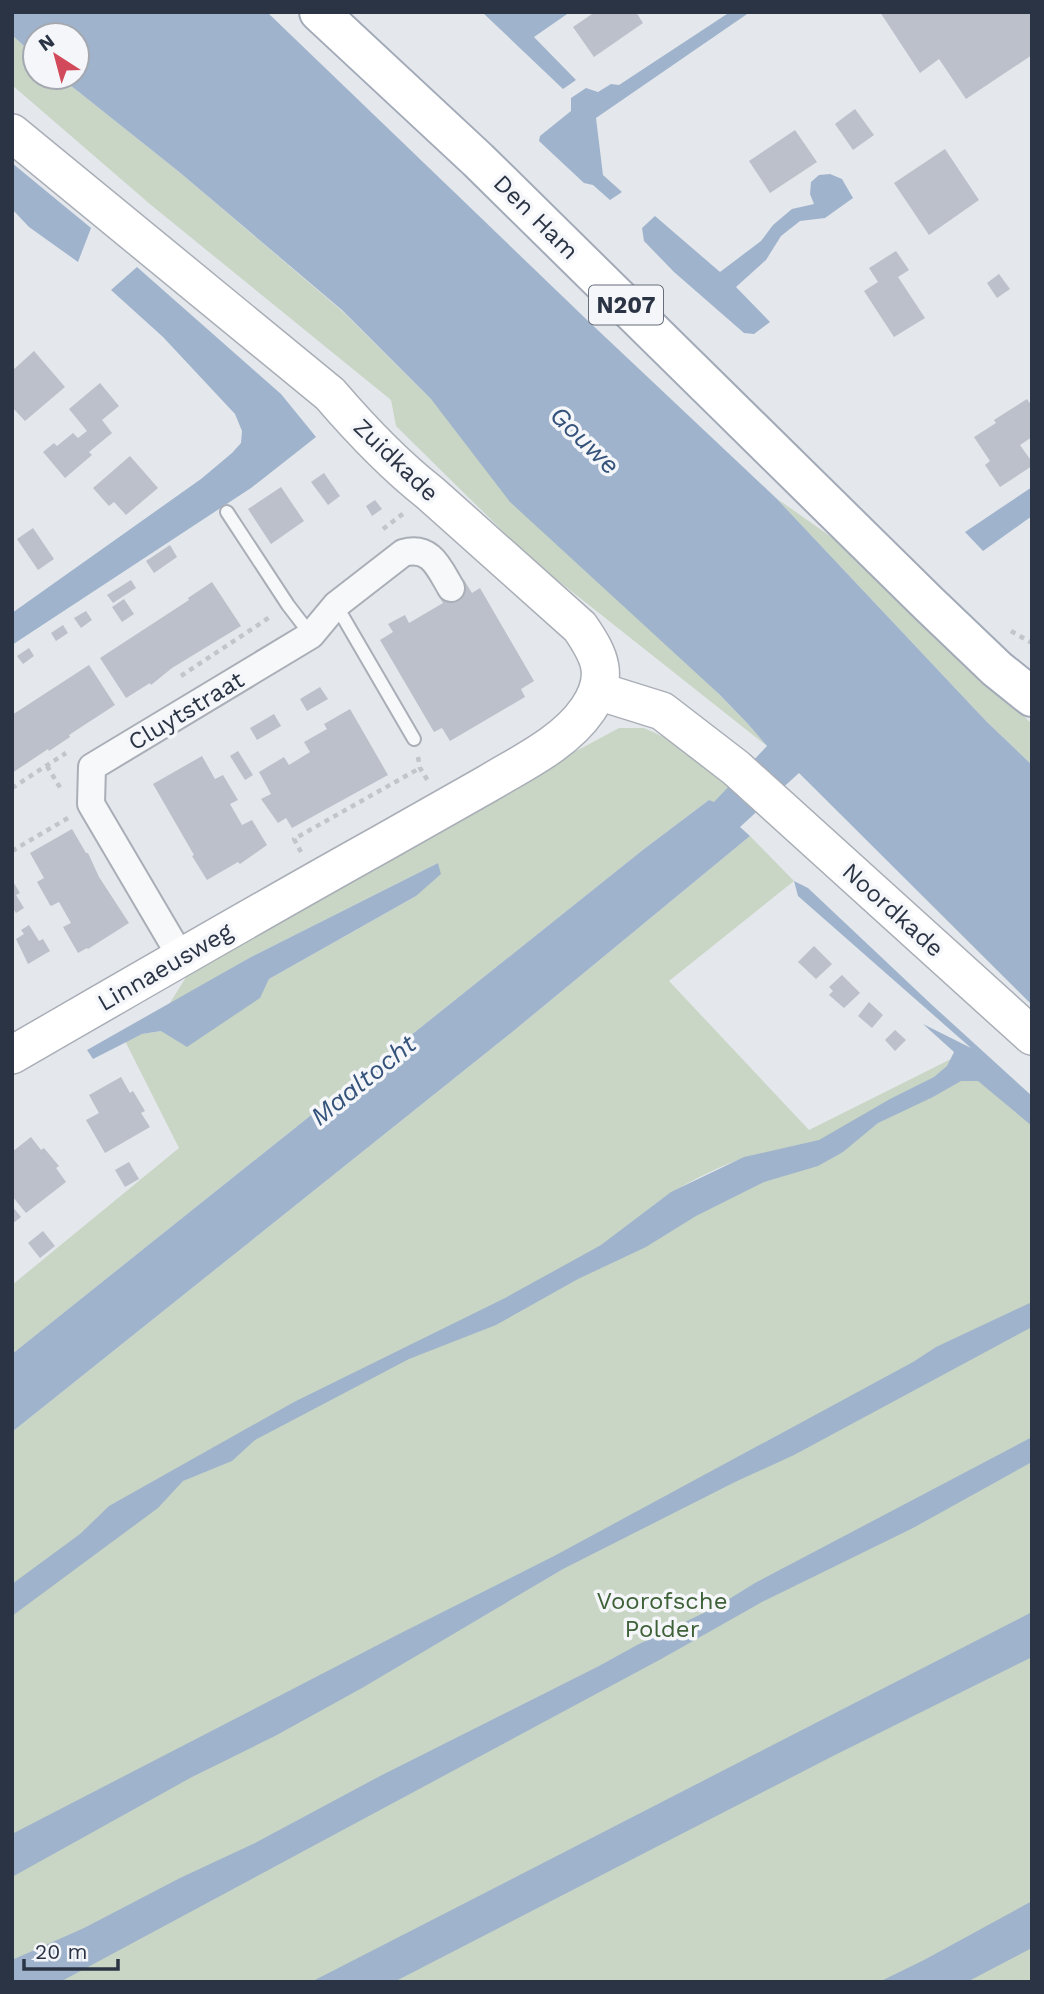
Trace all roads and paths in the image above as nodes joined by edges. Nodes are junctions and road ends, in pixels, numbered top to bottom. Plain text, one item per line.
1 (319, 12) edge
2 (12, 133) edge
3 (227, 512) dead end
4 (451, 588) dead end
5 (336, 605) junction
6 (311, 635) junction
7 (598, 691) junction
8 (1032, 697) edge
9 (414, 739) joint
10 (420, 768) junction
11 (92, 804) junction
12 (445, 808) junction
13 (12, 852) edge
14 (318, 879) junction
15 (181, 957) junction
16 (1032, 1036) edge
17 (12, 1055) edge

1 - 8 main road, Den Ham / N207
2 - 7 street, Zuidkade
3 - 6 lane
4 - 5 street, Cluytstraat
5 - 6 street, Cluytstraat
5 - 9 lane
6 - 11 street, Cluytstraat
7 - 12 street, Linnaeusweg
7 - 16 street, Noordkade
9 - 10 path
10 - 12 path
10 - 14 path
11 - 13 path
11 - 15 street
12 - 14 street, Linnaeusweg
14 - 15 street, Linnaeusweg
15 - 17 street, Linnaeusweg

